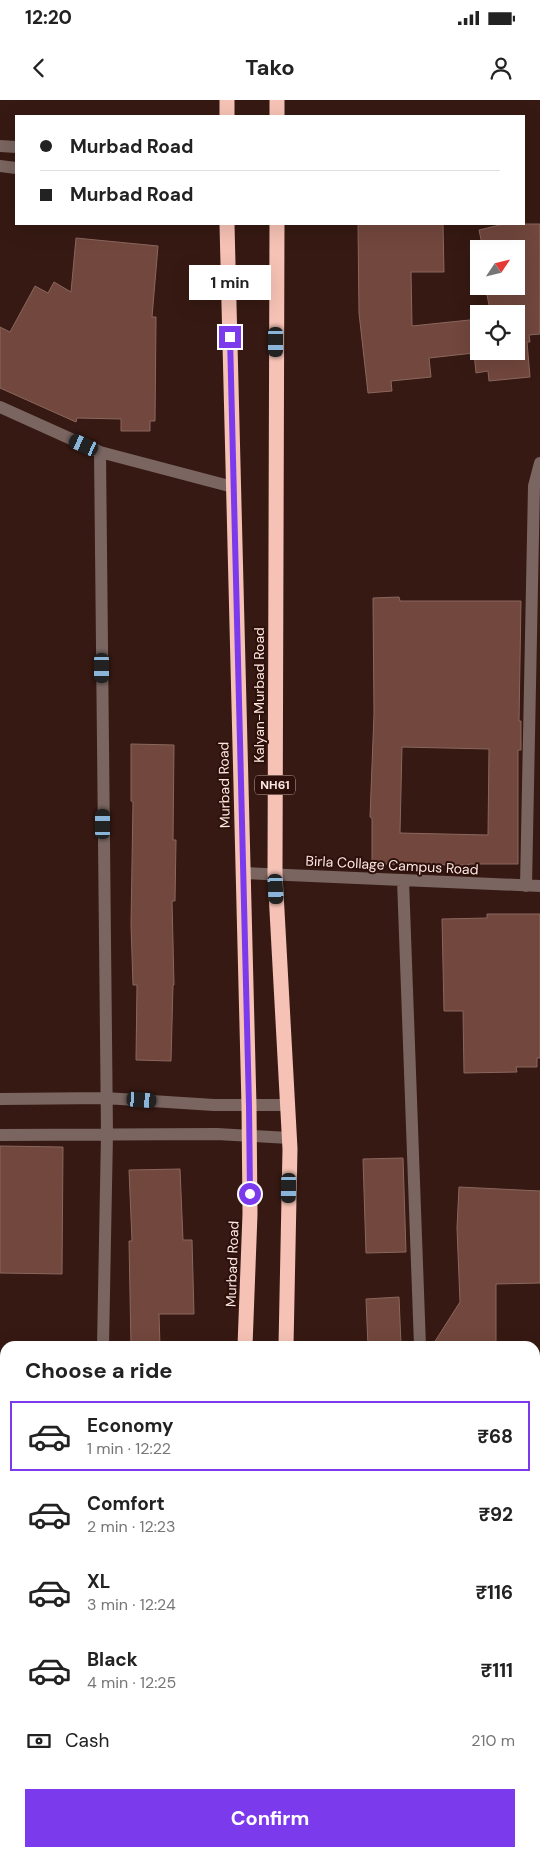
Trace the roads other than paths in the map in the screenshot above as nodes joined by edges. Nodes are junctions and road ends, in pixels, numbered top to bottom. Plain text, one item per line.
1 (227, 100) edge
2 (278, 100) edge
3 (227, 115) edge
4 (277, 115) edge
5 (0, 146) edge
6 (15, 147) edge
7 (0, 166) edge
8 (15, 168) edge
9 (227, 225) edge
10 (277, 225) edge
11 (0, 407) edge
12 (100, 452) junction
13 (540, 463) edge
14 (233, 487) junction
15 (242, 873) junction
16 (275, 874) junction
17 (403, 880) junction
18 (526, 886) junction
19 (540, 886) edge
20 (105, 1098) junction
21 (0, 1099) edge
22 (249, 1106) junction
23 (287, 1106) junction
24 (107, 1134) junction
25 (0, 1135) edge
26 (248, 1136) junction
27 (289, 1138) junction
28 (103, 1341) edge
29 (245, 1341) edge
30 (286, 1341) edge
31 (420, 1341) edge

1 - 3 highway
2 - 4 highway
5 - 6 street
7 - 8 street
9 - 14 highway, Murbad Road / NH61
10 - 16 highway, Kalyan-Murbad Road / NH61
11 - 12 street
12 - 14 street
12 - 20 street
13 - 18 street
14 - 15 highway, Murbad Road / NH61
15 - 16 street, Birla Collage Campus Road
15 - 22 highway, Murbad Road / NH61
16 - 17 street, Birla Collage Campus Road
16 - 23 highway, Kalyan-Murbad Road / NH61
17 - 18 street, Birla Collage Campus Road
17 - 31 street
18 - 19 street, Birla Collage Campus Road
20 - 21 street
20 - 22 street
20 - 24 street
22 - 23 street
22 - 26 highway, Murbad Road / NH61
23 - 27 highway, Kalyan-Murbad Road / NH61
24 - 25 street
24 - 26 street
24 - 28 street
26 - 27 street
26 - 29 highway, Murbad Road / NH61
27 - 30 highway, Kalyan-Murbad Road / NH61

